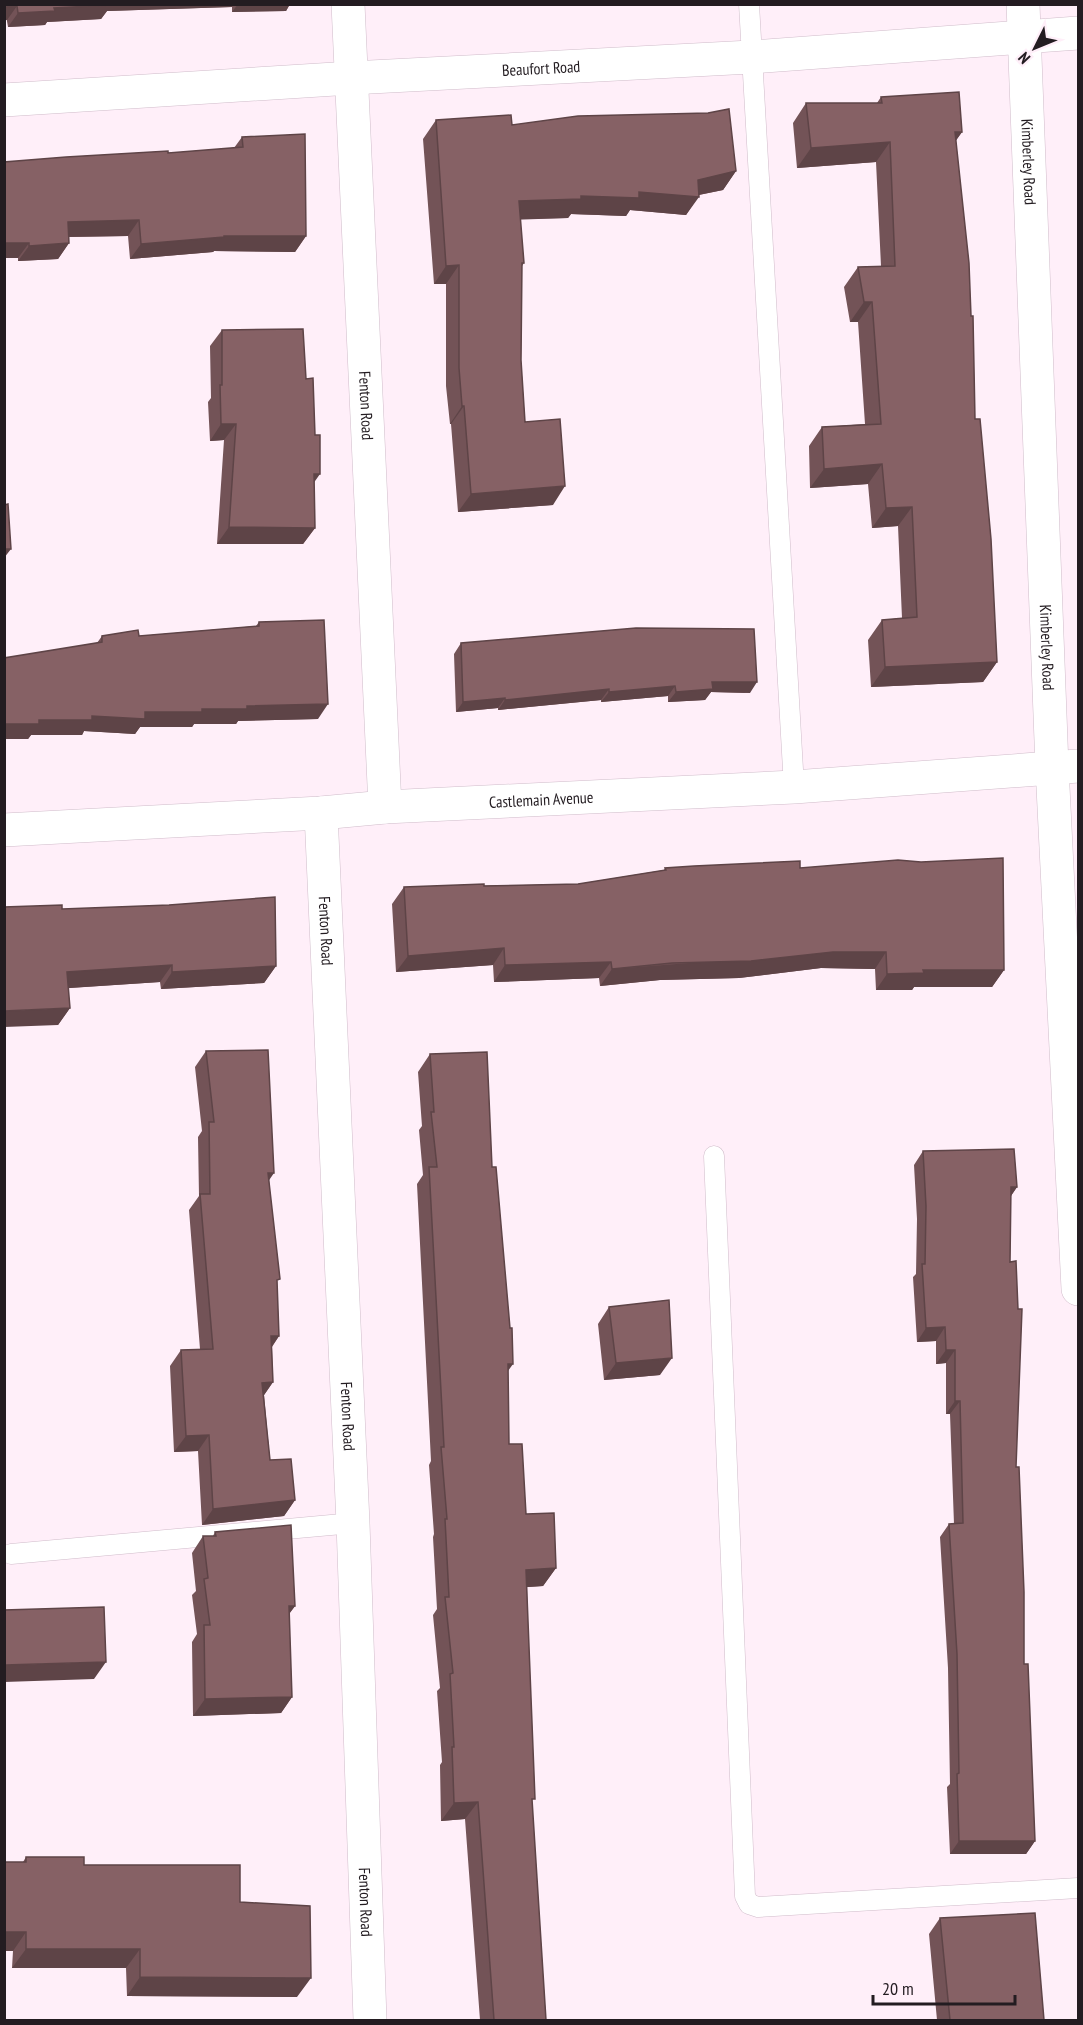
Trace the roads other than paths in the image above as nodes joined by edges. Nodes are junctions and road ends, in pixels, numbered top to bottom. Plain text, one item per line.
1 (348, 4) edge
2 (749, 4) edge
3 (1023, 4) edge
4 (1078, 33) edge
5 (1024, 37) junction
6 (751, 57) junction
7 (351, 78) junction
8 (4, 100) edge
9 (1065, 766) edge
10 (794, 787) junction
11 (385, 807) junction
12 (321, 813) junction
13 (4, 830) edge
14 (1075, 1142) edge
15 (714, 1156) dead end
16 (1078, 1289) edge
17 (353, 1523) junction
18 (11, 1554) dead end
19 (1078, 1888) edge
20 (370, 2020) edge

1 - 7 street, Fenton Road
2 - 6 lane
3 - 5 street, Kimberley Road
4 - 5 street, Beaufort Road
5 - 6 street, Beaufort Road
5 - 9 street, Kimberley Road
6 - 7 street, Beaufort Road
6 - 10 lane
7 - 8 street, Beaufort Road
7 - 11 street, Fenton Road
9 - 10 street, Castlemain Avenue
9 - 14 street, Kimberley Road
10 - 11 street, Castlemain Avenue
11 - 12 street, Castlemain Avenue
12 - 13 street, Castlemain Avenue
12 - 17 street, Fenton Road
14 - 16 street, Kimberley Road
15 - 19 lane
17 - 18 lane
17 - 20 street, Fenton Road

